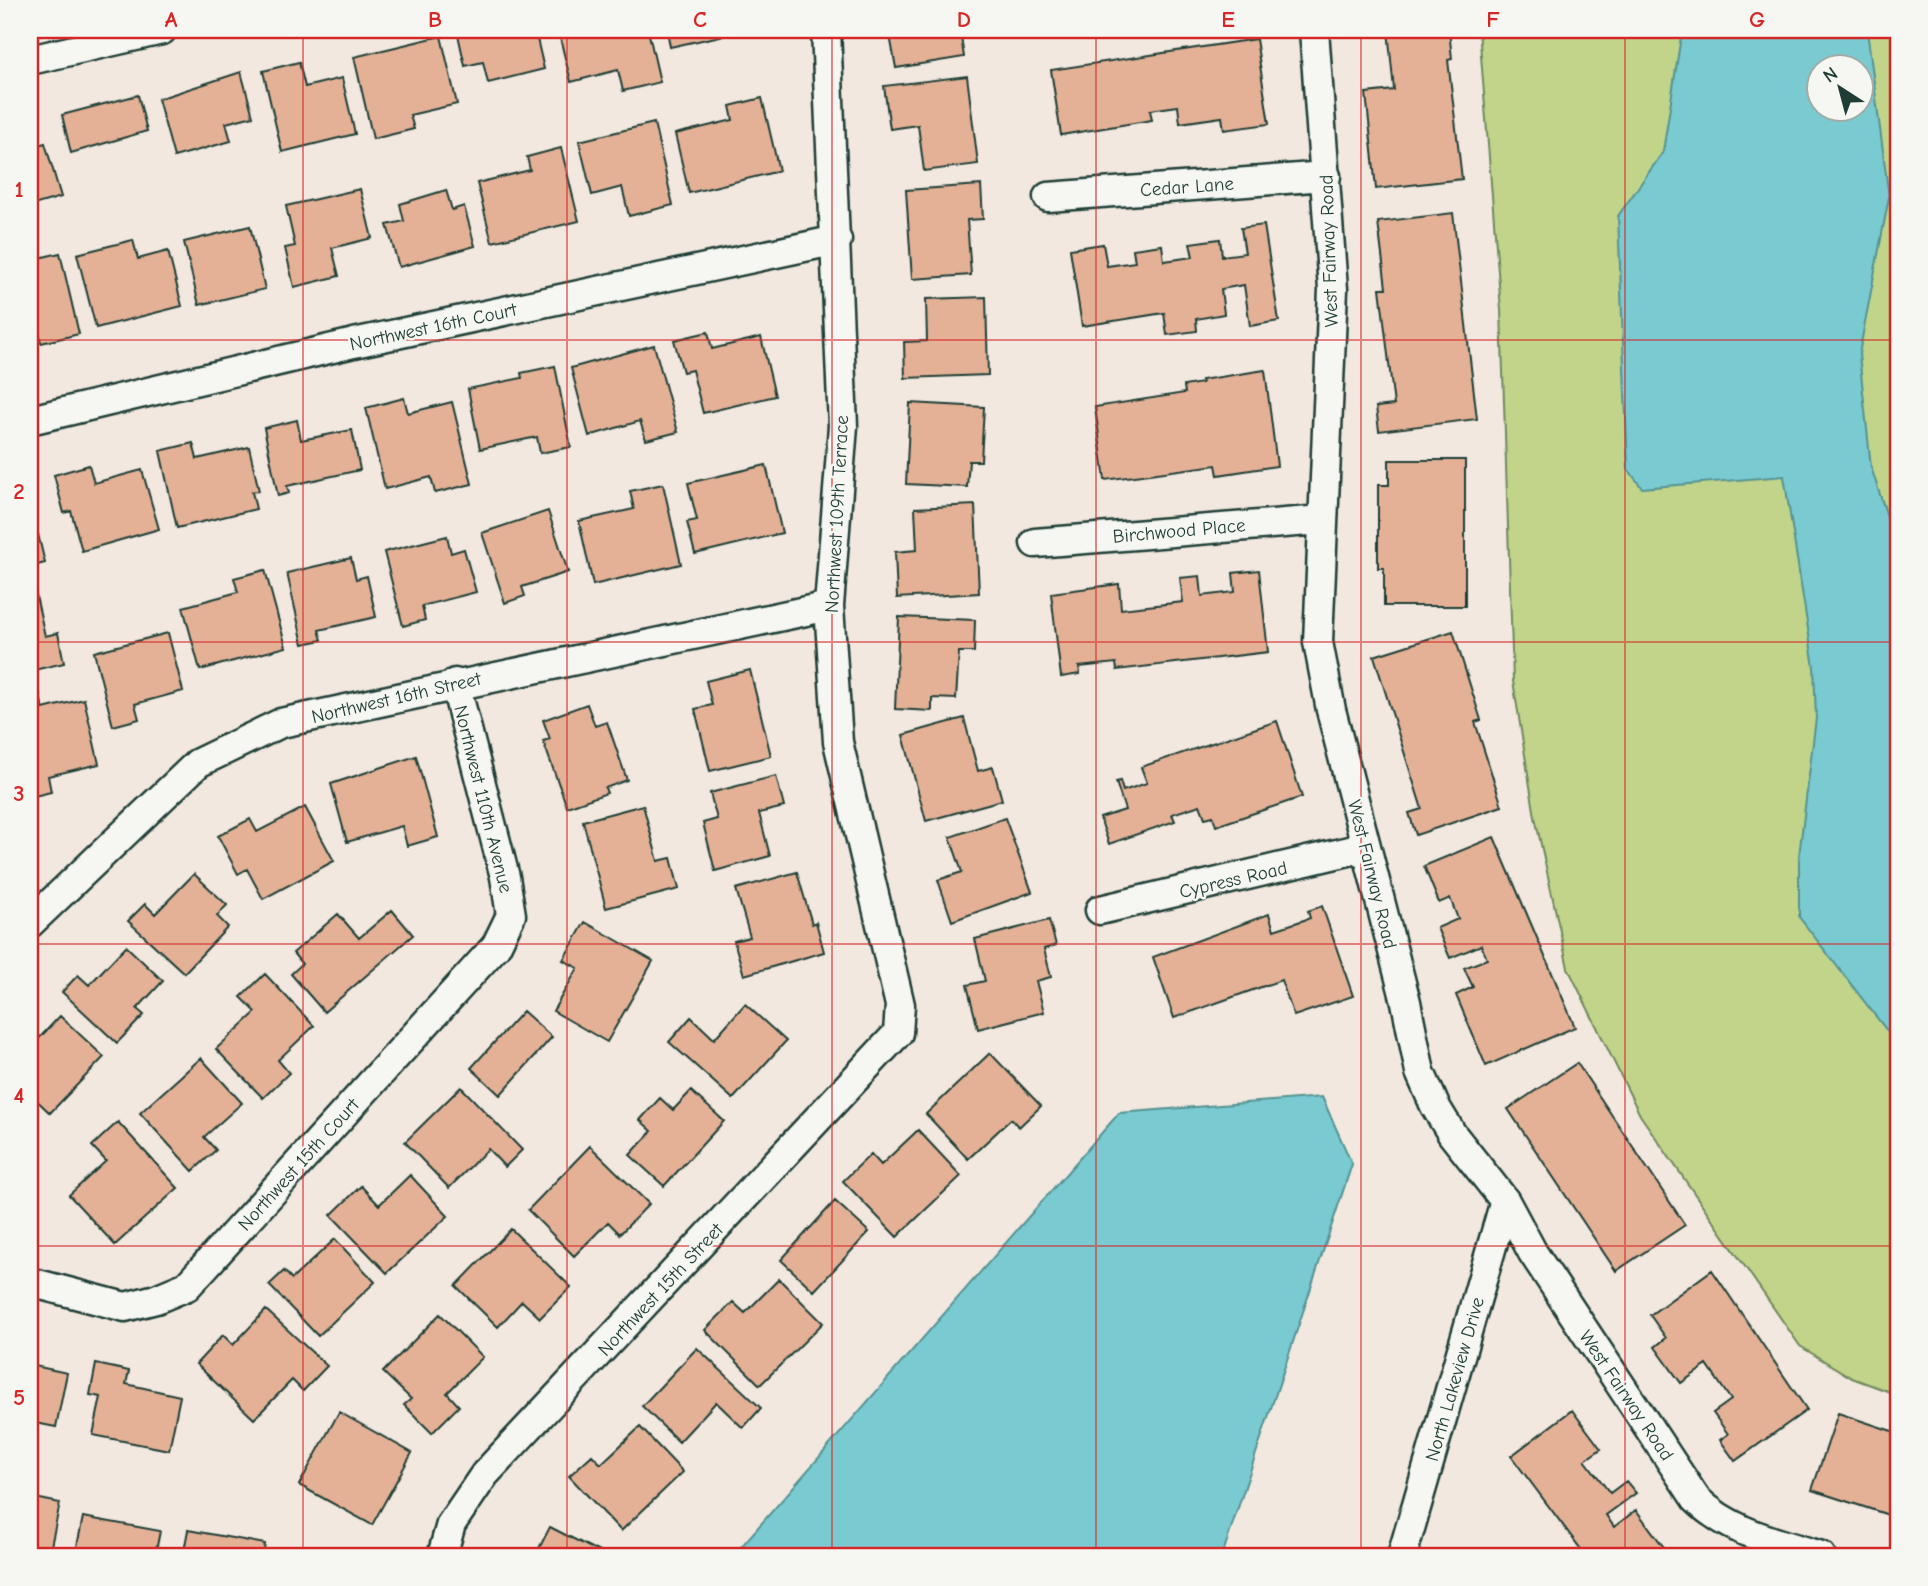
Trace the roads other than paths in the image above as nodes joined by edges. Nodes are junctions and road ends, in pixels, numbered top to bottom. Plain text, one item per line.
1 (162, 30) edge
2 (826, 30) edge
3 (1314, 30) edge
4 (30, 60) edge
5 (1325, 176) junction
6 (1048, 197) dead end
7 (837, 240) junction
8 (30, 420) edge
9 (1322, 520) junction
10 (1035, 543) dead end
11 (829, 606) junction
12 (455, 684) junction
13 (1367, 847) junction
14 (1100, 910) dead end
15 (511, 915) joint
16 (30, 923) edge
17 (898, 1033) joint
18 (1504, 1201) junction
19 (30, 1282) edge
20 (442, 1556) edge
21 (1402, 1556) edge
22 (1821, 1556) edge

1 - 4 street
2 - 7 street, Northwest 109th Terrace
3 - 5 street, West Fairway Road
5 - 6 street, Cedar Lane
5 - 9 street, West Fairway Road
7 - 8 street, Northwest 16th Court
7 - 11 street, Northwest 109th Terrace
9 - 10 street, Birchwood Place
9 - 13 street, West Fairway Road
11 - 12 street, Northwest 16th Street
11 - 17 street, Northwest 109th Terrace
12 - 15 street, Northwest 110th Avenue
12 - 16 street, Northwest 16th Street
13 - 14 street, Cypress Road
13 - 18 street, West Fairway Road
15 - 19 street, Northwest 15th Court
17 - 20 street, Northwest 15th Street
18 - 21 street, North Lakeview Drive
18 - 22 street, West Fairway Road

